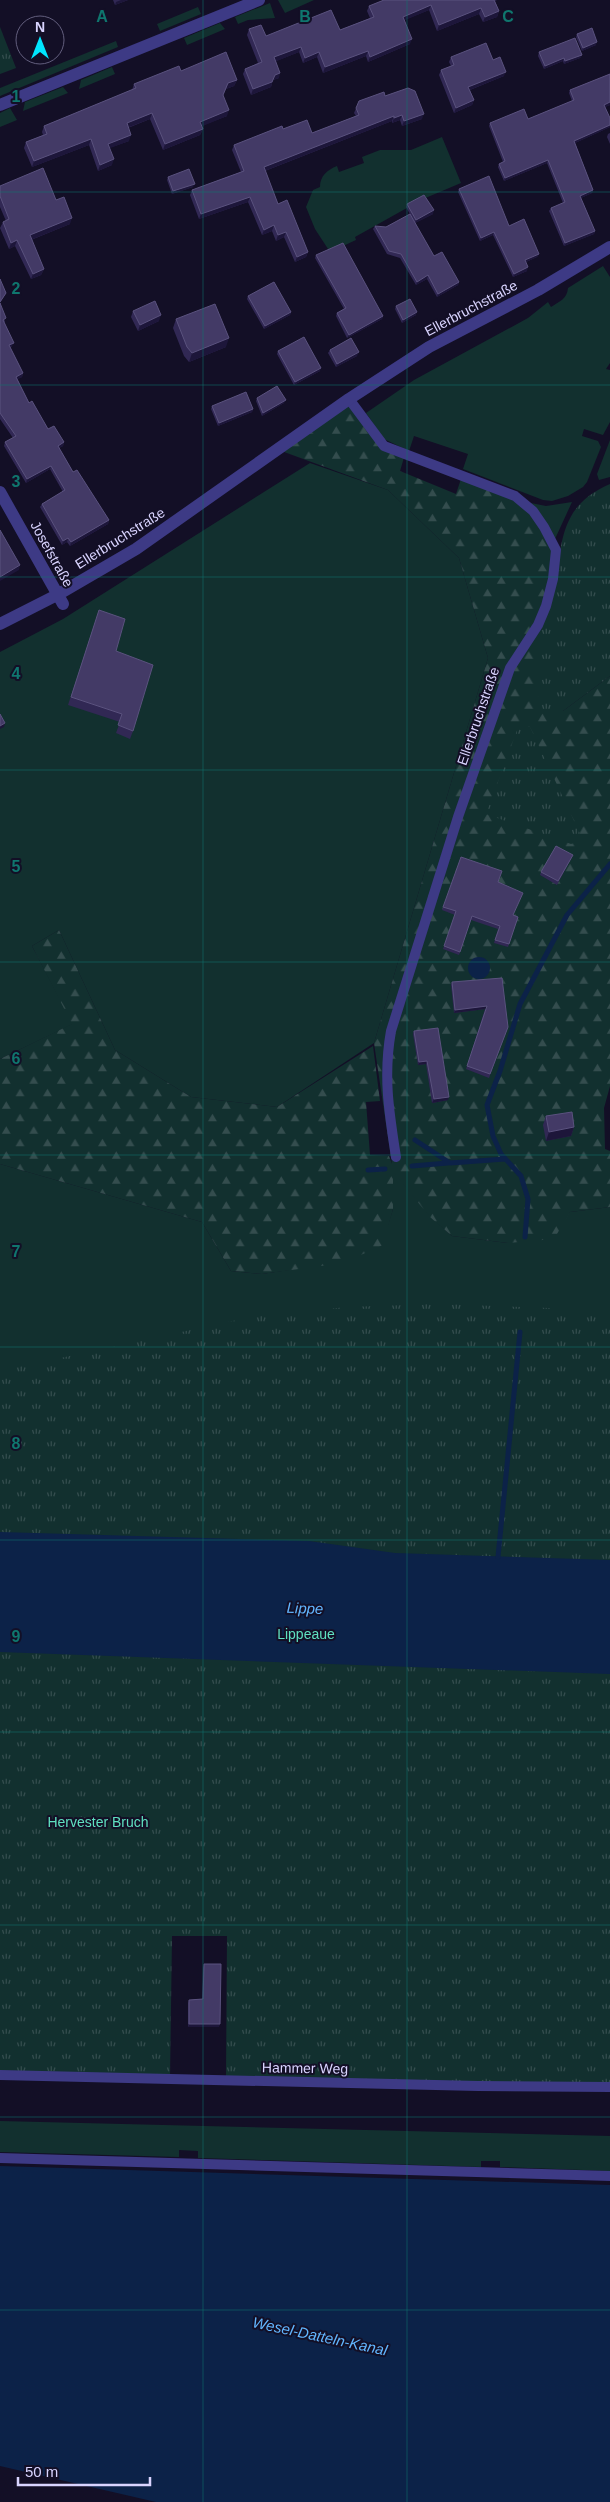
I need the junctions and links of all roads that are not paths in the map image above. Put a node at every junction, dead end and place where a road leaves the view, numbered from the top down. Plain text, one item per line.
1 (258, 0) edge
2 (0, 105) edge
3 (610, 247) edge
4 (349, 399) junction
5 (0, 492) edge
6 (60, 599) junction
7 (0, 624) edge
8 (396, 1157) dead end
9 (0, 2075) edge
10 (610, 2087) edge
11 (0, 2158) edge
12 (610, 2176) edge

1 - 2 street
3 - 4 street, Ellerbruchstraße
4 - 6 street, Ellerbruchstraße
4 - 8 lane, Ellerbruchstraße
5 - 6 street, Josefstraße
6 - 7 street, Ellerbruchstraße
9 - 10 lane, Hammer Weg
11 - 12 lane

